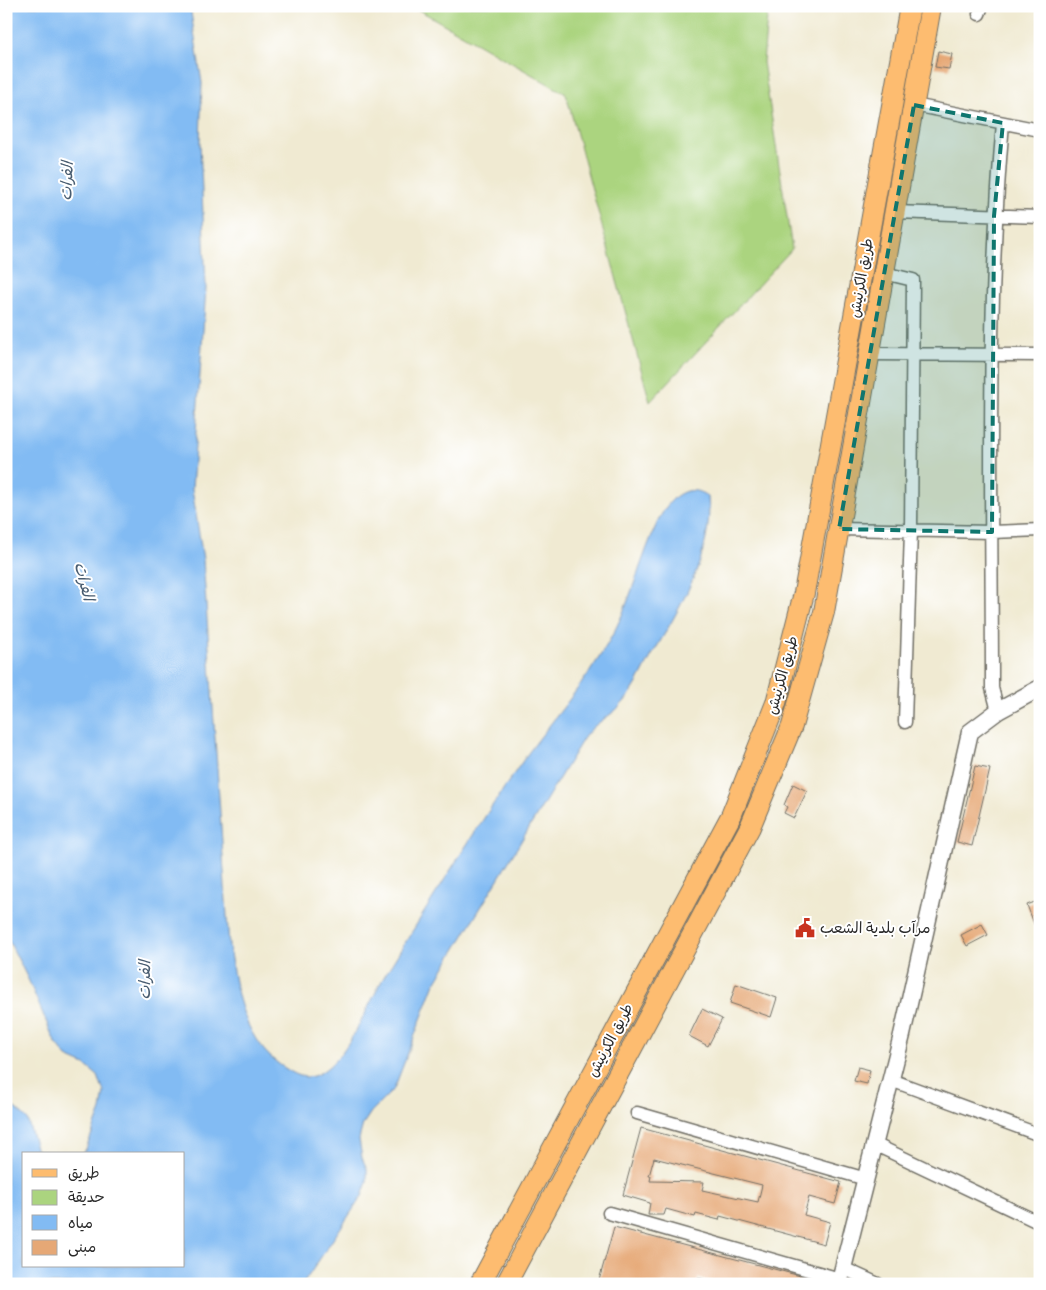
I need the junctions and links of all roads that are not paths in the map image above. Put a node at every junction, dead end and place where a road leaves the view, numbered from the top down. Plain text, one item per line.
1 (910, 6) edge
2 (931, 6) edge
3 (914, 105) junction
4 (1003, 123) junction
5 (1040, 130) edge
6 (895, 212) junction
7 (994, 216) junction
8 (1040, 217) edge
9 (884, 274) junction
10 (870, 354) junction
11 (913, 354) junction
12 (992, 355) junction
13 (1040, 356) edge
14 (839, 529) junction
15 (911, 530) junction
16 (1040, 530) edge
17 (992, 532) junction
18 (1040, 688) edge
19 (998, 711) junction
20 (905, 722) dead end
21 (891, 1080) junction
22 (637, 1113) dead end
23 (1040, 1135) edge
24 (874, 1144) junction
25 (866, 1179) junction
26 (609, 1212) dead end
27 (1040, 1222) edge
28 (840, 1277) edge
29 (480, 1284) edge
30 (506, 1284) edge
31 (878, 1284) edge

1 - 29 main road, طريق الكرنيش
2 - 3 main road, طريق الكرنيش
3 - 4 street
3 - 6 main road, طريق الكرنيش
4 - 5 street
4 - 7 street
6 - 7 street
6 - 9 main road, طريق الكرنيش
7 - 8 street
7 - 12 street
9 - 10 main road, طريق الكرنيش
9 - 11 street
10 - 11 street
10 - 14 main road, طريق الكرنيش
11 - 12 street
11 - 15 street
12 - 13 street
12 - 17 street
14 - 15 street
14 - 30 main road, طريق الكرنيش
15 - 17 street
15 - 20 street
16 - 17 street
17 - 19 street
18 - 19 street
19 - 21 street
21 - 23 street
21 - 24 street
22 - 25 street
24 - 25 street
24 - 27 street
25 - 28 street
26 - 28 street
28 - 31 street

